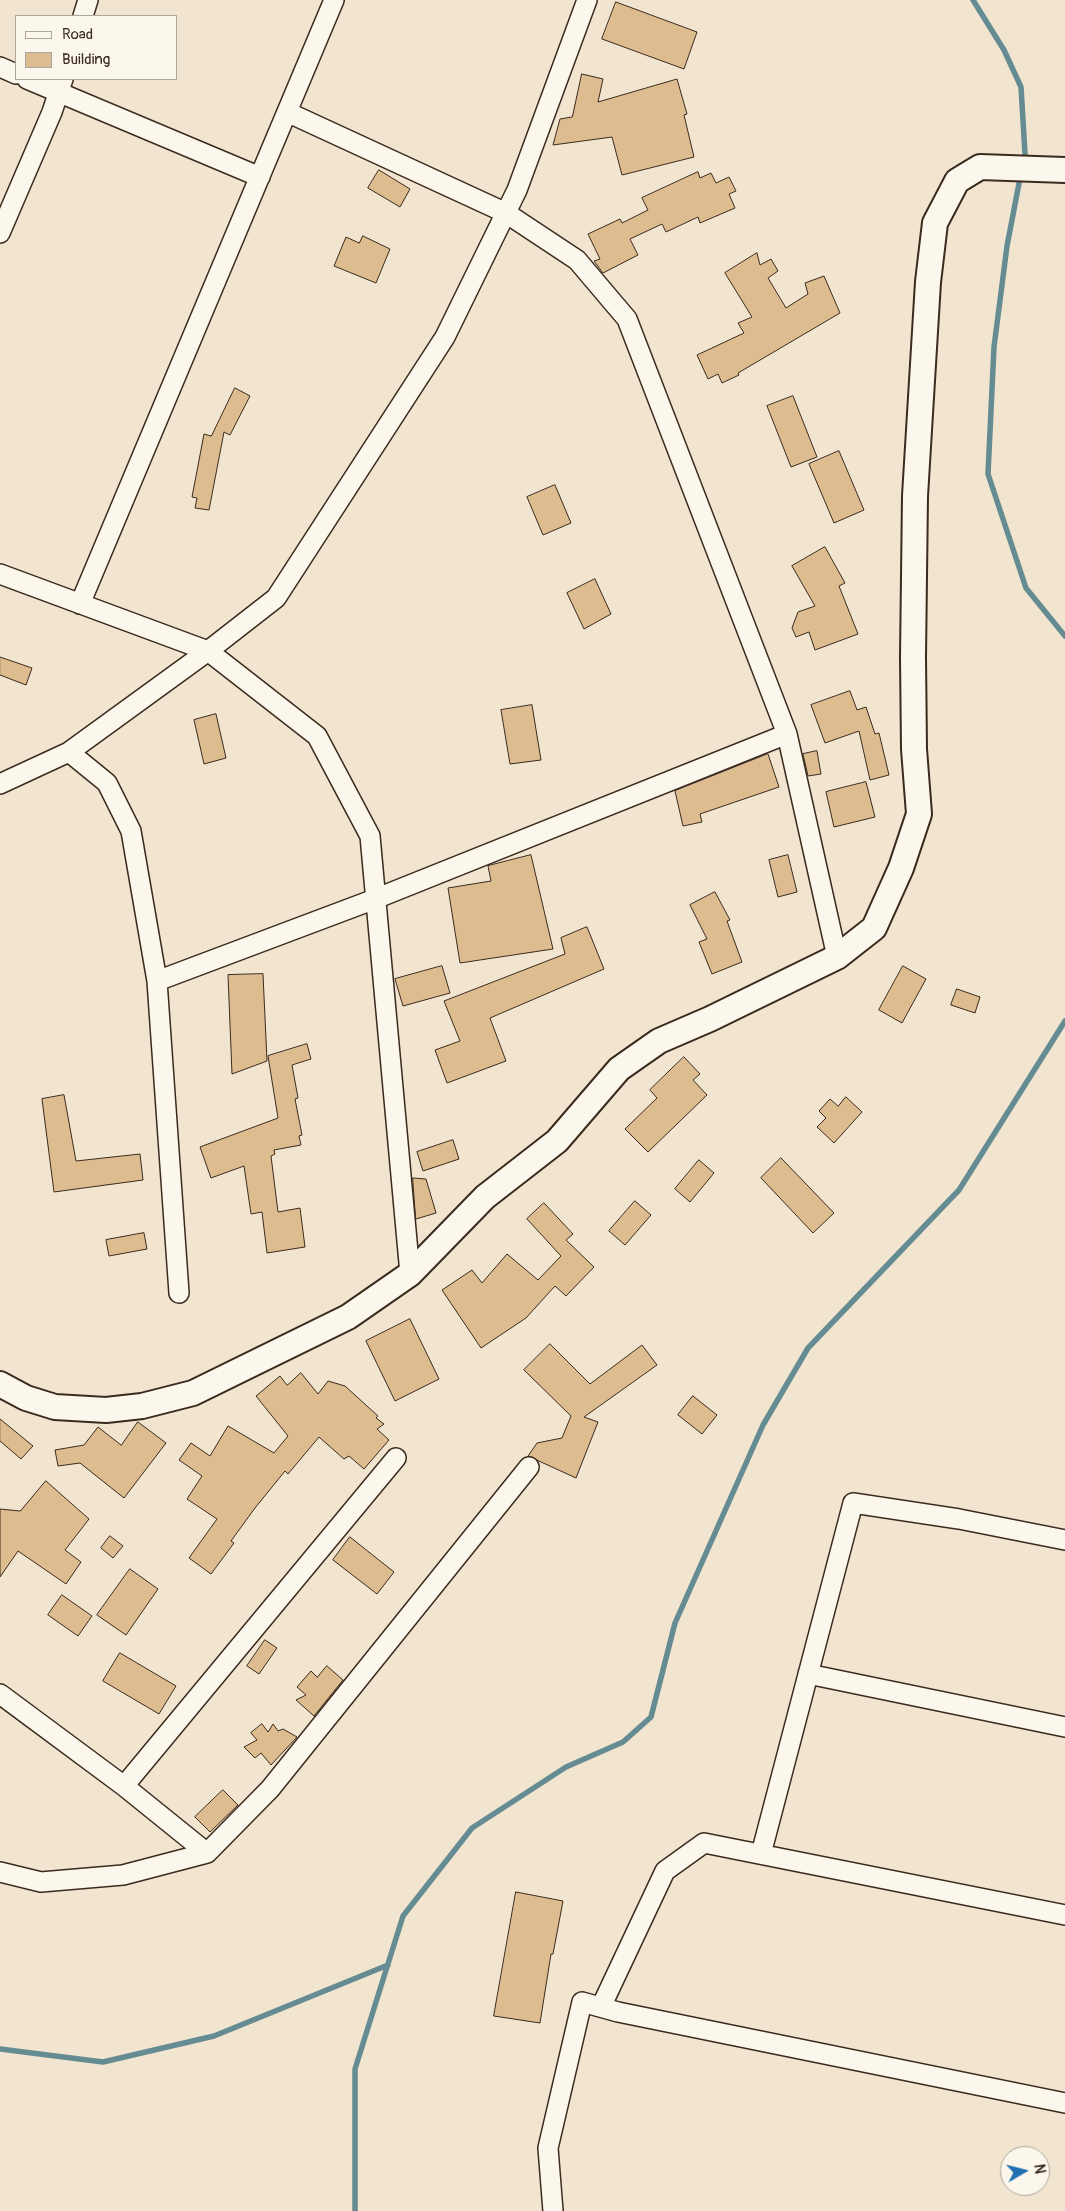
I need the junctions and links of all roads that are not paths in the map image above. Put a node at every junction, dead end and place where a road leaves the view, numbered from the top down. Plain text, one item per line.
1 (88, 0) edge
2 (334, 0) edge
3 (587, 0) edge
4 (83, 15) edge
5 (0, 67) edge
6 (15, 74) edge
7 (31, 80) edge
8 (60, 86) edge
9 (287, 112) junction
10 (1065, 170) edge
11 (260, 177) junction
12 (506, 213) junction
13 (0, 233) edge
14 (0, 574) edge
15 (80, 604) junction
16 (208, 651) junction
17 (787, 734) junction
18 (69, 752) junction
19 (0, 784) edge
20 (375, 899) junction
21 (837, 957) junction
22 (157, 981) junction
23 (410, 1274) junction
24 (179, 1293) dead end
25 (0, 1384) edge
26 (396, 1458) dead end
27 (529, 1467) dead end
28 (1065, 1540) edge
29 (808, 1674) junction
30 (0, 1694) edge
31 (1065, 1727) edge
32 (124, 1786) junction
33 (207, 1853) junction
34 (761, 1854) junction
35 (0, 1872) edge
36 (1065, 1915) edge
37 (601, 2007) junction
38 (1065, 2103) edge
39 (553, 2211) edge

1 - 4 street
2 - 9 street
3 - 12 street
5 - 6 street
7 - 8 street
8 - 11 street
8 - 13 street
9 - 11 street
9 - 12 street
10 - 21 street
11 - 15 street
12 - 16 street
12 - 17 street
14 - 15 street
15 - 16 street
16 - 18 street
16 - 20 street
17 - 20 street
17 - 21 street
18 - 19 street
18 - 22 street
20 - 22 street
20 - 23 street
21 - 23 street
22 - 24 street
23 - 25 street
26 - 32 street
27 - 33 street
28 - 29 street
29 - 31 street
29 - 34 street
30 - 32 street
32 - 33 street
33 - 35 street
34 - 36 street
34 - 37 street
37 - 38 street
37 - 39 street

